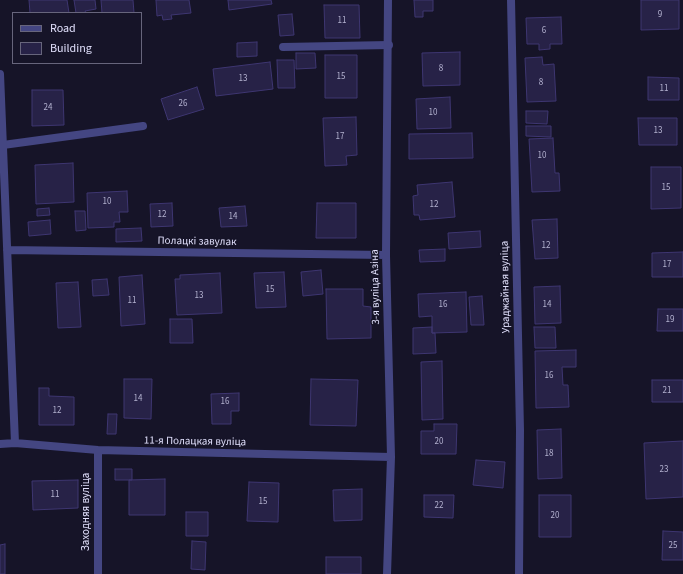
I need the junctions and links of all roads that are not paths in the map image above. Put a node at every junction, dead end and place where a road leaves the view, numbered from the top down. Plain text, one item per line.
1 (388, 0) edge
2 (511, 0) edge
3 (389, 45) junction
4 (283, 47) dead end
5 (0, 74) edge
6 (143, 126) dead end
7 (3, 145) junction
8 (3, 230) edge
9 (7, 250) junction
10 (386, 255) junction
11 (15, 443) junction
12 (0, 444) edge
13 (98, 450) junction
14 (390, 457) junction
15 (98, 574) edge
16 (386, 574) edge
17 (519, 574) edge

1 - 3 street, 3-я вуліца Азіна
2 - 17 street, Ураджайная вуліца
3 - 4 street
3 - 10 street, 3-я вуліца Азіна
5 - 7 street
6 - 7 street
7 - 8 street
8 - 9 street
9 - 10 street, Полацкі завулак
9 - 11 street
10 - 14 street, 3-я вуліца Азіна
11 - 12 street, 11-я Полацкая вуліца
11 - 13 street, 11-я Полацкая вуліца
13 - 14 street, 11-я Полацкая вуліца
13 - 15 street, Заходняя вуліца
14 - 16 street, 3-я вуліца Азіна

